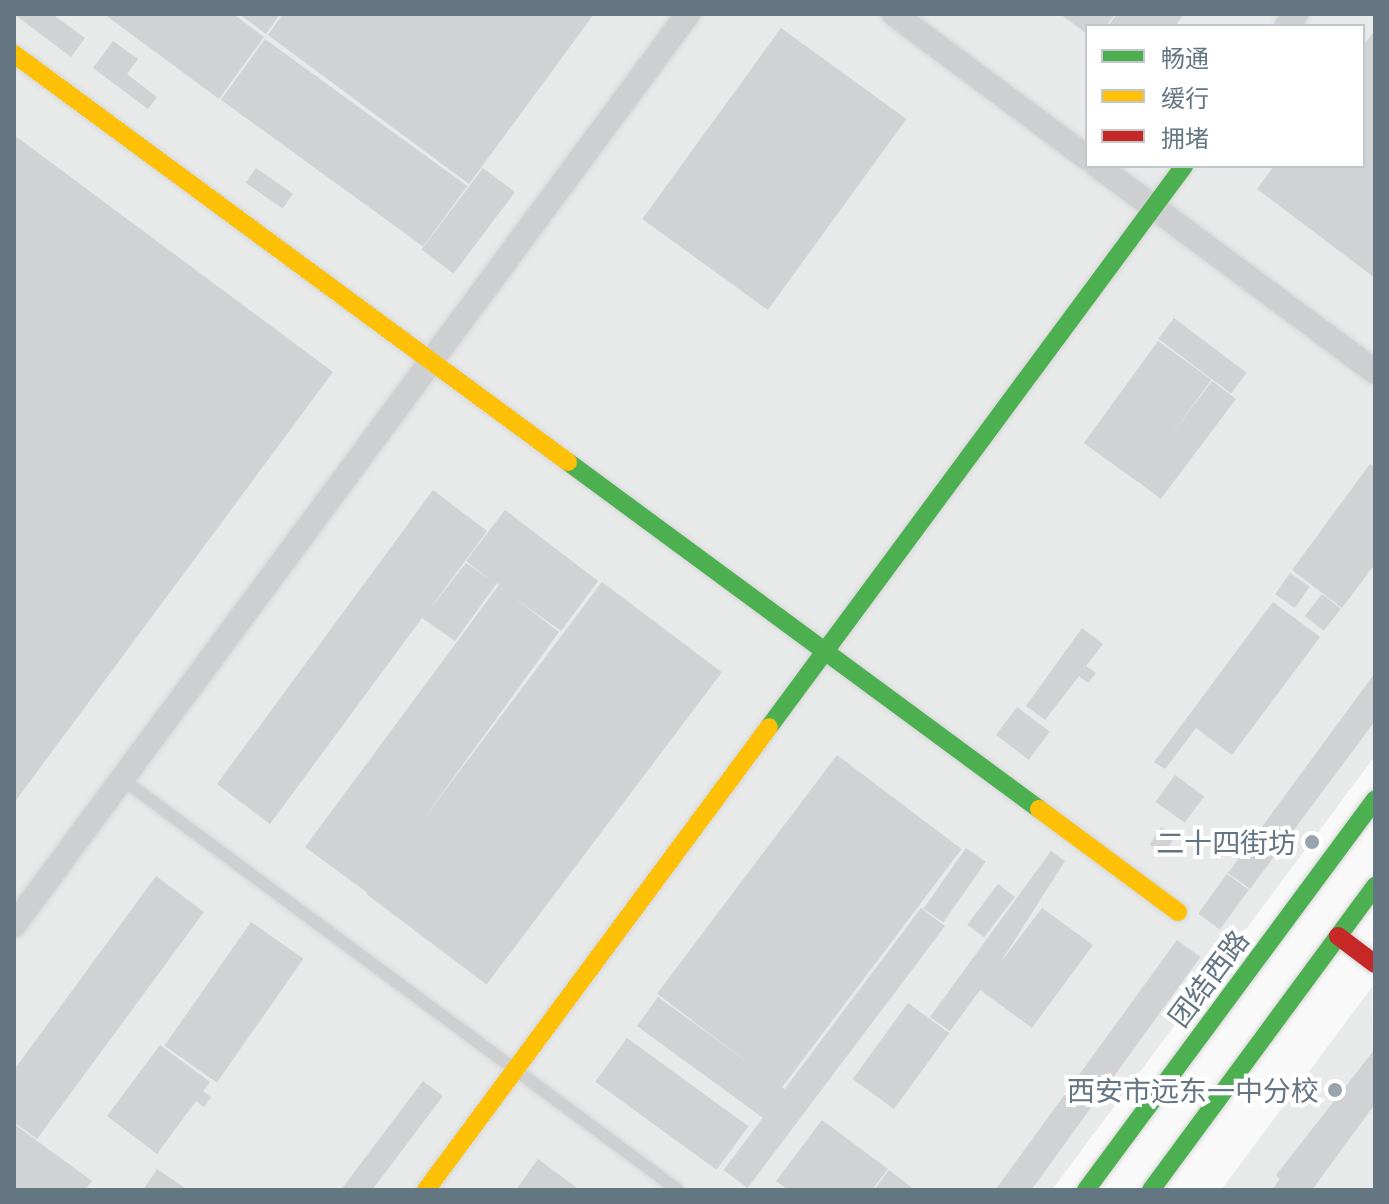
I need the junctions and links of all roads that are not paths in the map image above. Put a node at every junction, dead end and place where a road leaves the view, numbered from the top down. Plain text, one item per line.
1 (688, 14) edge
2 (894, 14) edge
3 (14, 54) edge
4 (1085, 157) edge
5 (1101, 168) edge
6 (1183, 168) edge
7 (1153, 208) junction
8 (430, 361) junction
9 (1375, 372) edge
10 (822, 649) junction
11 (122, 779) junction
12 (1375, 799) edge
13 (1375, 886) edge
14 (1178, 912) dead end
15 (14, 925) edge
16 (1338, 936) junction
17 (1375, 964) edge
18 (515, 1069) junction
19 (426, 1190) edge
20 (678, 1190) edge
21 (1086, 1190) edge
22 (1151, 1190) edge

1 - 8 street
2 - 4 street
3 - 8 street
5 - 7 street
6 - 7 street
7 - 9 street
7 - 10 street
8 - 10 street
8 - 11 street
10 - 14 street
10 - 18 street
11 - 15 street
11 - 18 lane
12 - 21 street, 团结西路
13 - 16 street
16 - 17 street
16 - 22 street
18 - 19 street
18 - 20 lane

